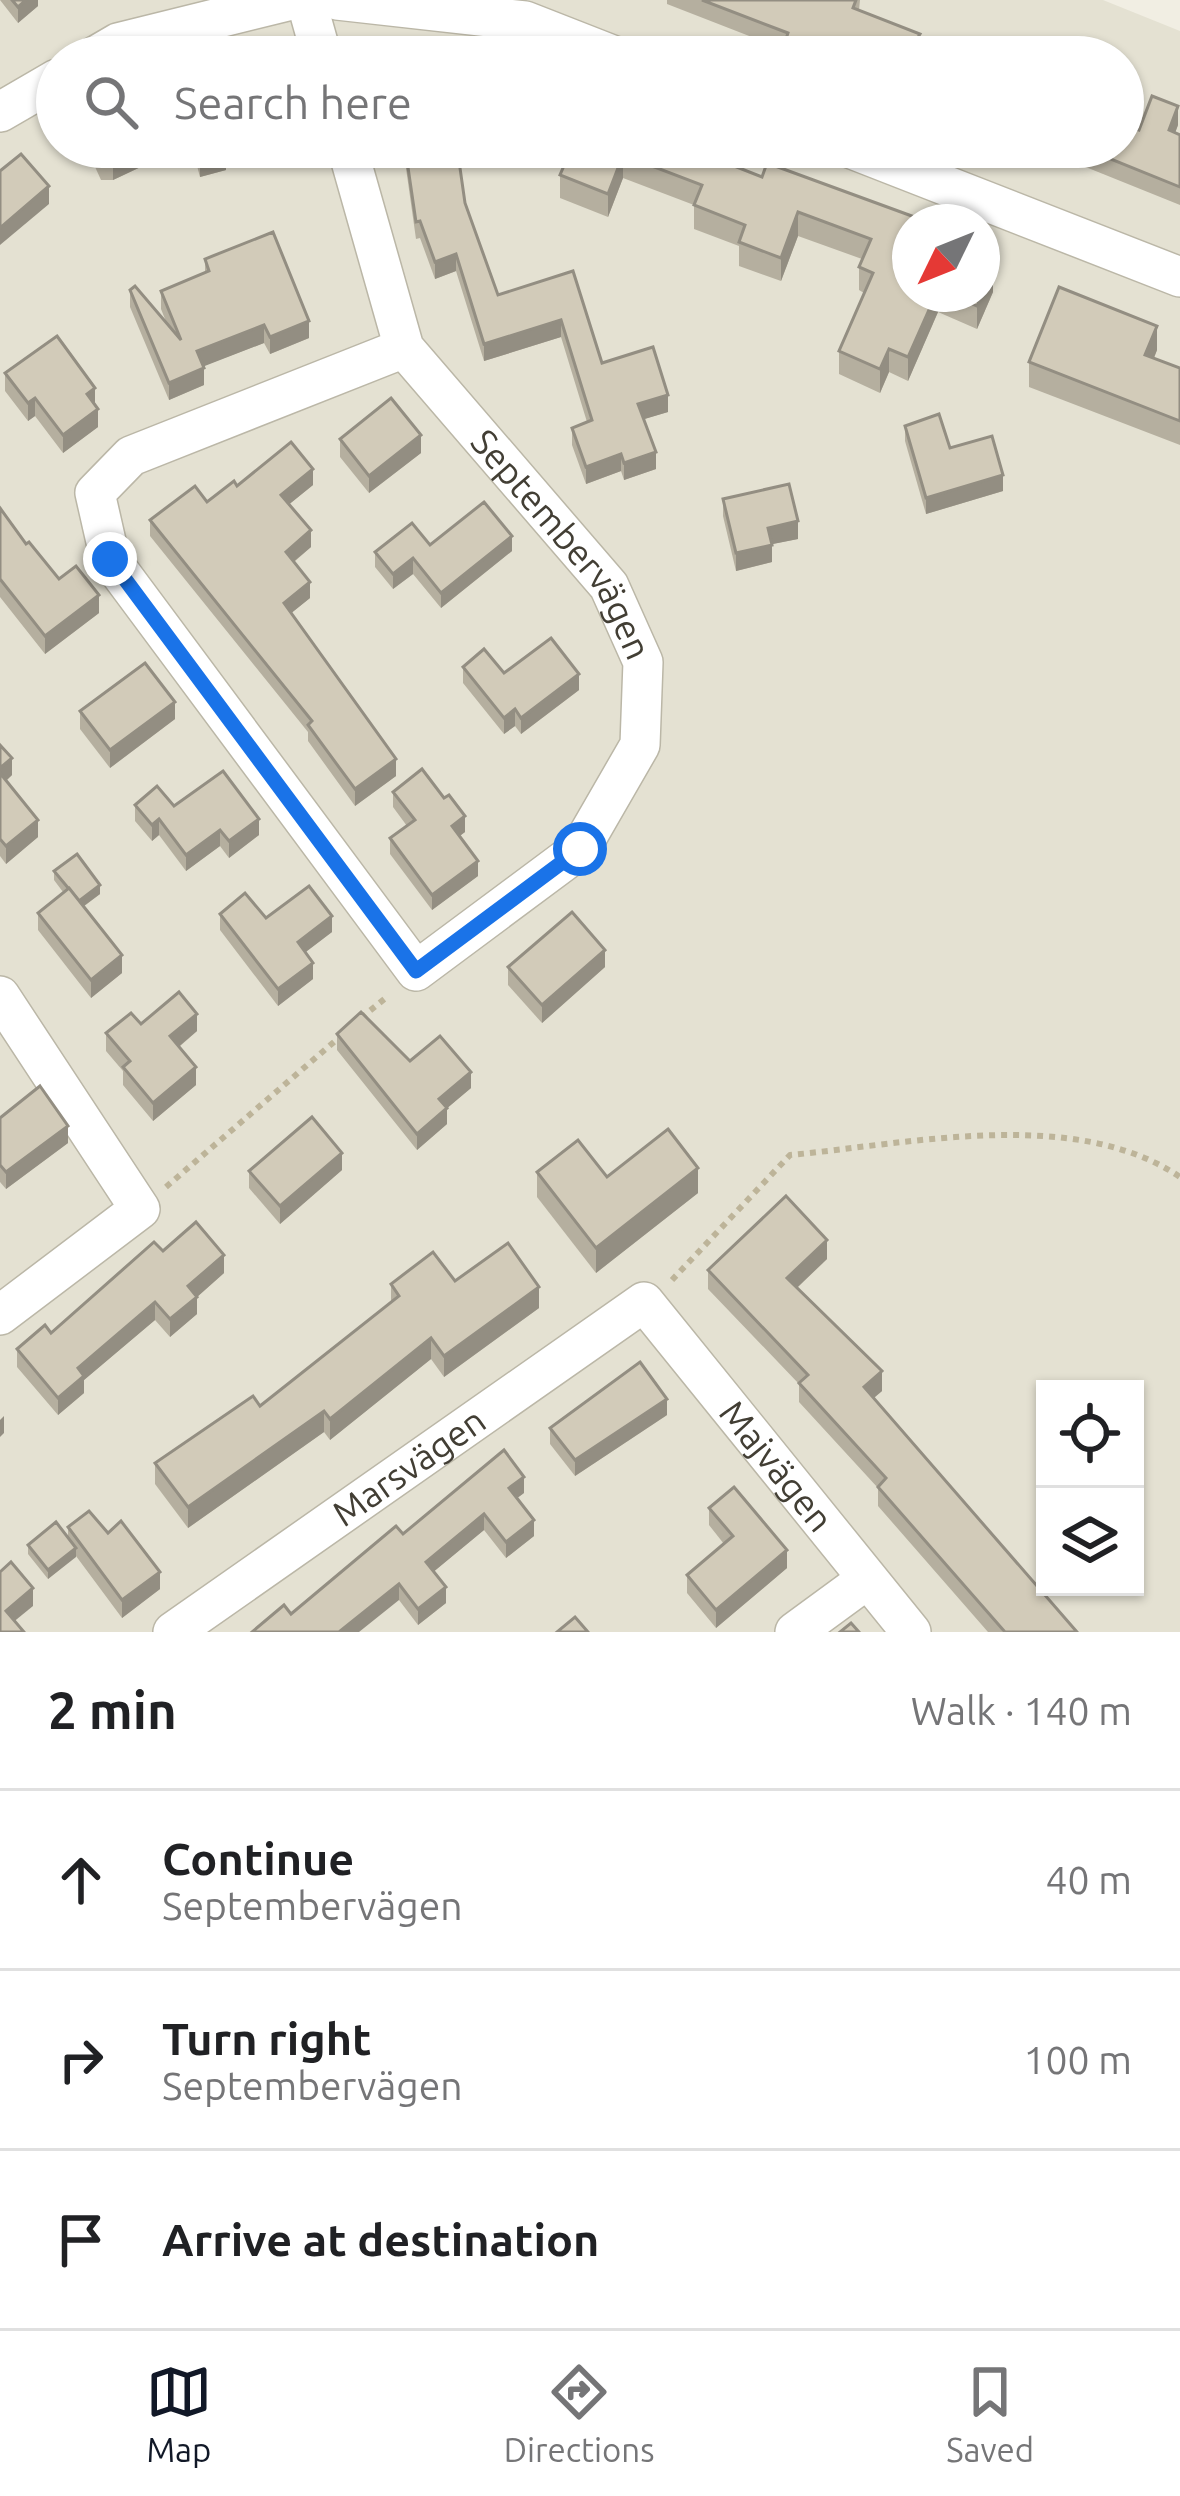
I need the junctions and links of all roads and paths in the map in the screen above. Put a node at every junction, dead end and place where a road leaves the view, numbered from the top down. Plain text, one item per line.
1 (291, 0) edge
2 (306, 0) edge
3 (337, 0) edge
4 (149, 36) edge
5 (316, 36) edge
6 (563, 36) edge
7 (36, 91) edge
8 (0, 112) edge
9 (353, 168) edge
10 (900, 168) edge
11 (1180, 278) edge
12 (404, 349) junction
13 (416, 971) junction
14 (0, 995) edge
15 (1180, 1177) edge
16 (140, 1209) junction
17 (644, 1302) junction
18 (0, 1315) edge
19 (866, 1580) junction
20 (173, 1632) edge
21 (795, 1632) edge
22 (911, 1632) edge

1 - 4 street
2 - 5 street
3 - 6 street
7 - 8 street
9 - 12 street, Septembervägen
10 - 11 street
12 - 13 street, Septembervägen
12 - 13 street
13 - 16 path
14 - 16 street
15 - 17 path
16 - 18 street
17 - 19 street, Majvägen
17 - 20 street, Marsvägen
19 - 21 street
19 - 22 street, Majvägen

